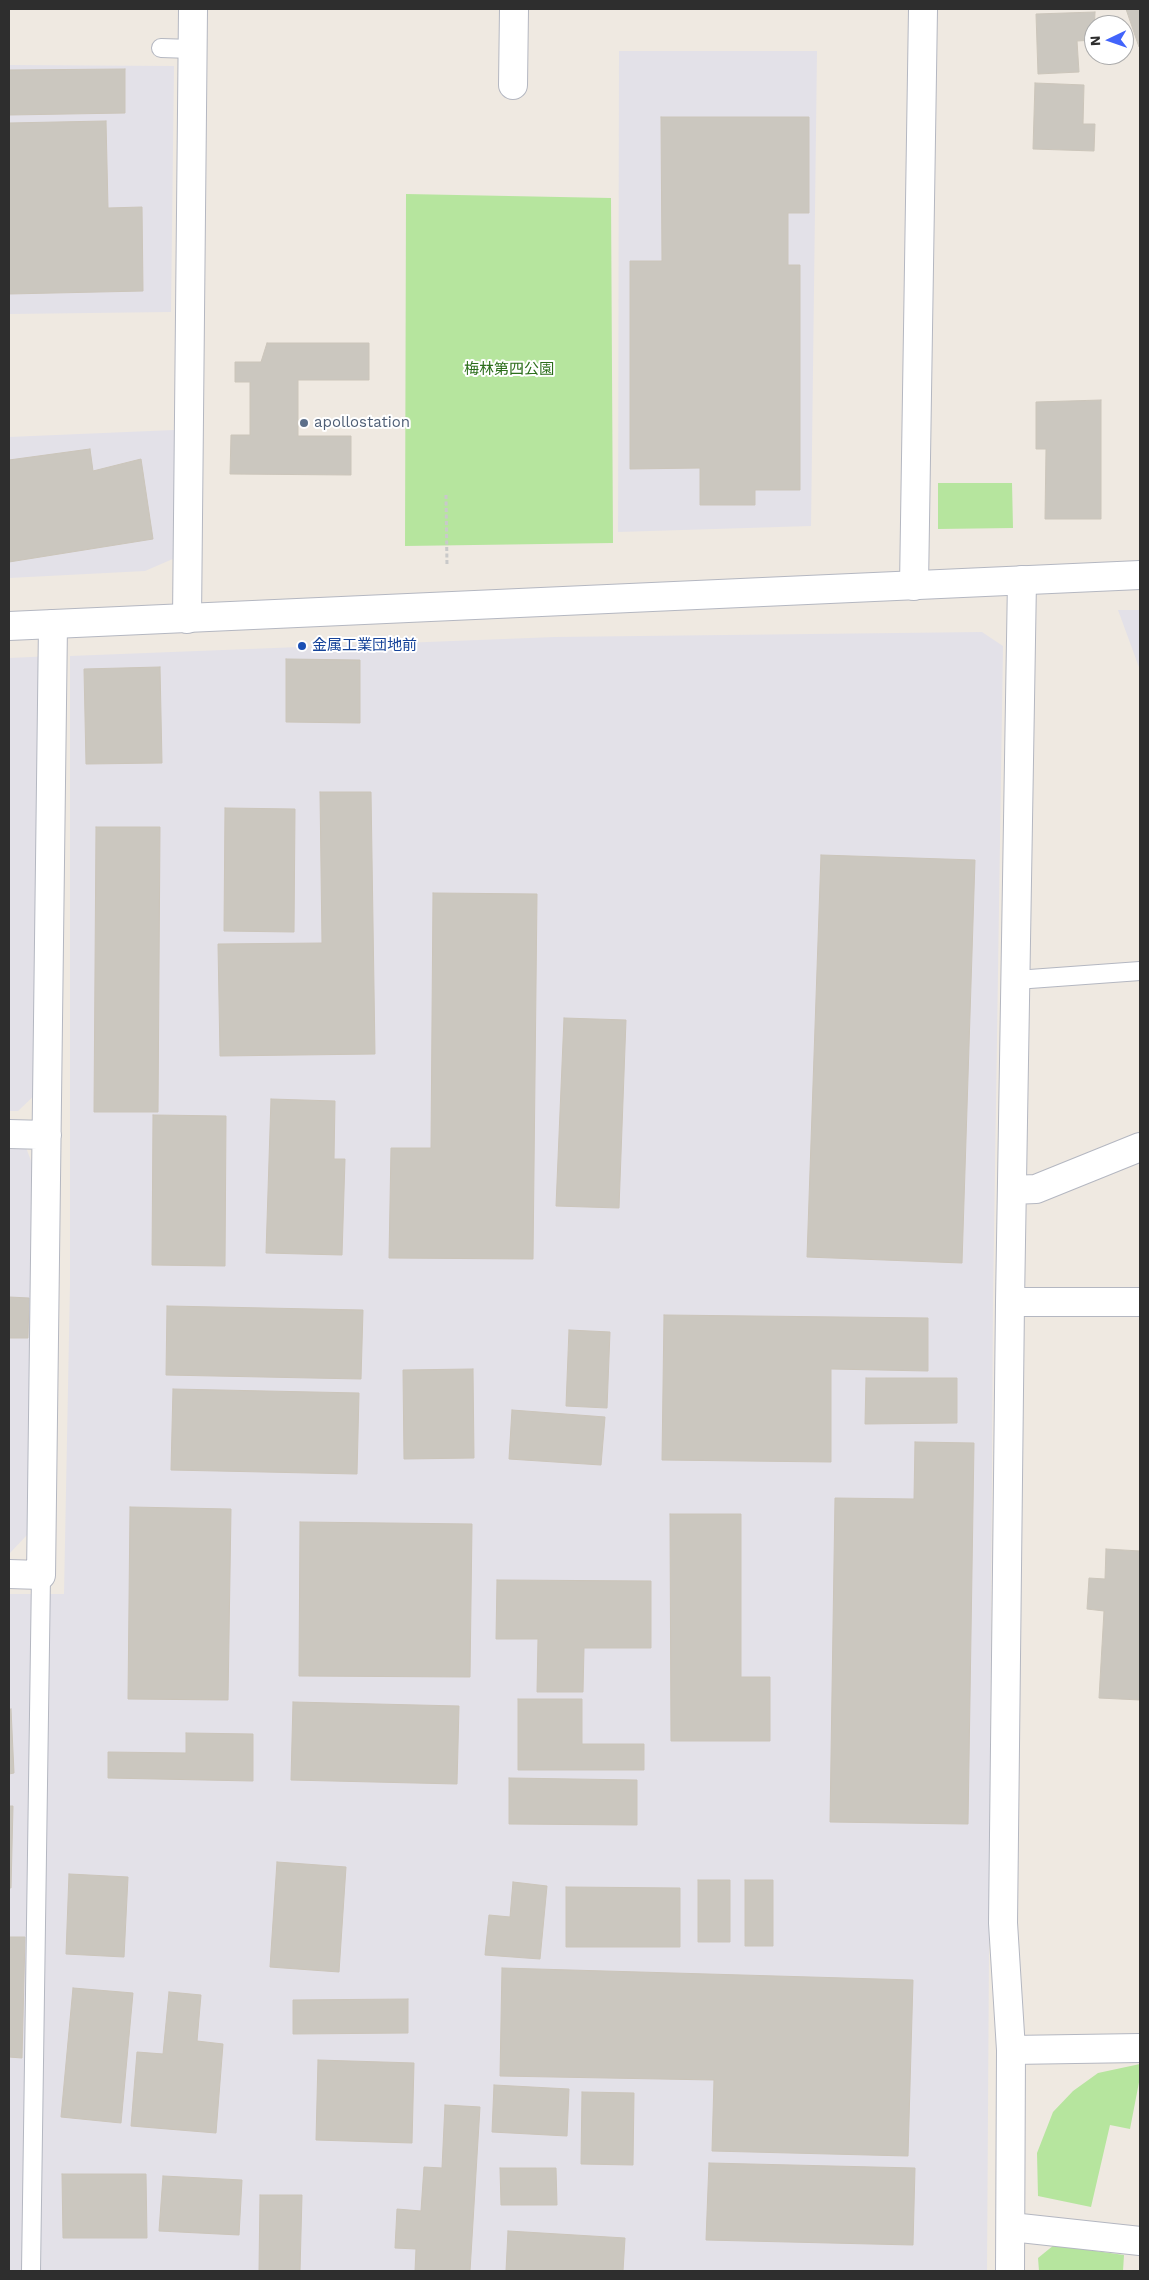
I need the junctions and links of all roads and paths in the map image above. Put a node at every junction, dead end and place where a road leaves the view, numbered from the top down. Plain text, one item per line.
1 (193, 9) edge
2 (514, 9) edge
3 (923, 9) edge
4 (161, 48) dead end
5 (192, 49) junction
6 (513, 85) dead end
7 (446, 495) dead end
8 (447, 566) dead end
9 (1140, 575) edge
10 (1022, 580) junction
11 (914, 586) junction
12 (187, 619) junction
13 (53, 624) junction
14 (9, 626) edge
15 (1140, 971) edge
16 (1016, 980) junction
17 (9, 1134) edge
18 (47, 1135) junction
19 (1140, 1147) edge
20 (1012, 1190) junction
21 (1010, 1302) junction
22 (1140, 1302) edge
23 (9, 1574) edge
24 (41, 1575) junction
25 (1140, 2048) edge
26 (1011, 2050) junction
27 (1011, 2227) junction
28 (1140, 2241) edge
29 (31, 2271) edge
30 (1010, 2271) edge

1 - 5 street
2 - 6 street
3 - 11 street
4 - 5 lane
5 - 12 street
7 - 8 path
9 - 10 street
10 - 11 street
10 - 16 street
11 - 12 street
12 - 13 street
13 - 14 street
13 - 18 street
15 - 16 lane
16 - 20 street
17 - 18 street
18 - 24 street
19 - 20 street
20 - 21 street
21 - 22 street
21 - 26 street
23 - 24 street
24 - 29 lane
25 - 26 street
26 - 27 street
27 - 28 street
27 - 30 street

